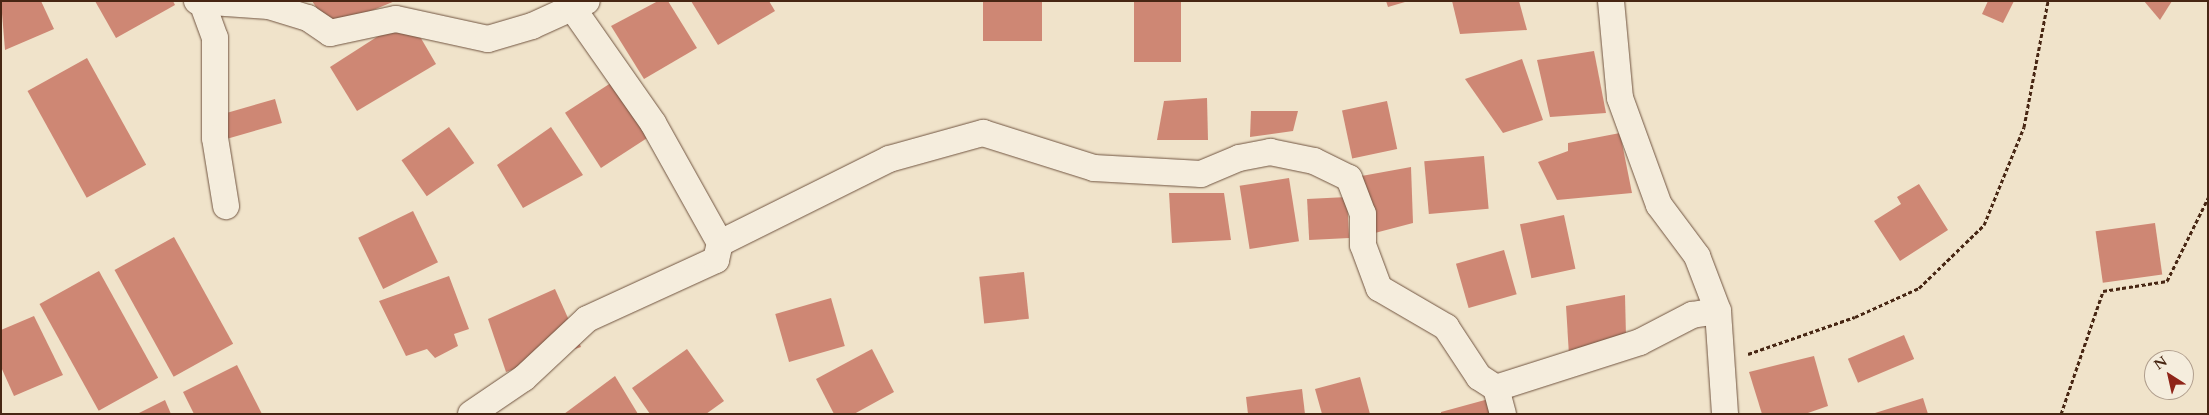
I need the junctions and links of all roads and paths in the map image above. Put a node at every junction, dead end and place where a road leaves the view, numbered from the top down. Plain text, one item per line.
1 (1610, 1) edge
2 (2048, 1) edge
3 (200, 3) edge
4 (580, 6) edge
5 (2208, 198) edge
6 (226, 206) dead end
7 (720, 243) junction
8 (1718, 311) junction
9 (1722, 362) junction
10 (1496, 388) junction
11 (471, 414) edge
12 (1504, 414) edge
13 (1725, 414) edge
14 (2062, 414) edge

1 - 8 street
2 - 9 path
3 - 4 street
3 - 6 street
4 - 7 street
5 - 14 path
7 - 10 street
7 - 11 street
8 - 9 street
8 - 10 street
9 - 13 street
10 - 12 street

